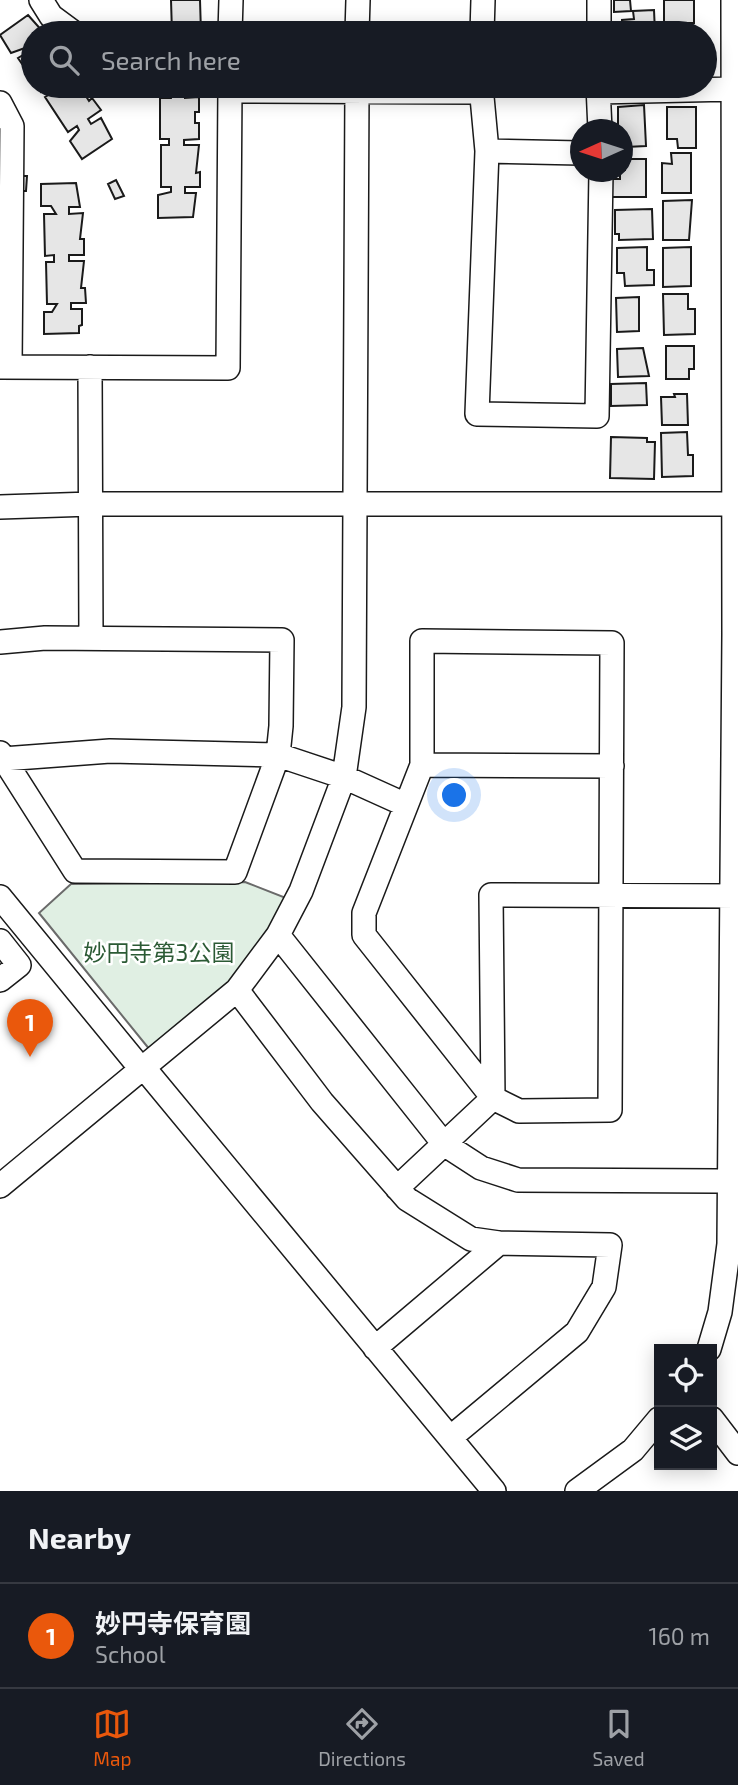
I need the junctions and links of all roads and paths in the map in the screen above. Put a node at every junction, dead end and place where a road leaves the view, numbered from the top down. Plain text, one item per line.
1 (41, 0) edge
2 (231, 0) edge
3 (358, 0) edge
4 (483, 0) edge
5 (599, 0) edge
6 (733, 0) edge
7 (58, 21) edge
8 (230, 21) edge
9 (357, 21) edge
10 (482, 21) edge
11 (599, 21) edge
12 (717, 89) edge
13 (733, 89) junction
14 (230, 98) edge
15 (357, 98) edge
16 (482, 98) edge
17 (598, 98) edge
18 (0, 103) edge
19 (599, 119) edge
20 (6, 126) edge
21 (487, 151) junction
22 (570, 153) edge
23 (601, 182) edge
24 (5, 274) edge
25 (5, 367) edge
26 (90, 367) junction
27 (91, 504) junction
28 (355, 504) junction
29 (735, 504) edge
30 (0, 507) edge
31 (91, 638) junction
32 (0, 642) edge
33 (278, 755) junction
34 (1, 756) edge
35 (422, 765) junction
36 (612, 766) junction
37 (344, 777) junction
38 (406, 804) junction
39 (611, 896) junction
40 (734, 896) edge
41 (0, 897) edge
42 (278, 935) junction
43 (0, 941) edge
44 (0, 980) edge
45 (237, 990) junction
46 (143, 1069) junction
47 (493, 1098) junction
48 (444, 1144) junction
49 (728, 1181) edge
50 (0, 1186) edge
51 (397, 1188) junction
52 (499, 1243) junction
53 (729, 1312) edge
54 (712, 1344) edge
55 (375, 1348) junction
56 (654, 1425) edge
57 (717, 1426) edge
58 (450, 1438) junction
59 (738, 1453) edge
60 (494, 1491) edge
61 (577, 1491) edge

1 - 7 street
2 - 8 street
3 - 9 street
4 - 10 street
5 - 11 street
6 - 13 street
12 - 13 street
13 - 29 street
14 - 26 street
15 - 28 street
16 - 21 street
17 - 19 street
18 - 20 street
20 - 24 street
21 - 22 street
21 - 23 street
24 - 25 street
25 - 26 street
26 - 27 street
27 - 28 street
27 - 30 street
27 - 31 street
28 - 29 street
28 - 37 street
29 - 40 street
31 - 32 street
31 - 33 street
33 - 34 street
33 - 34 street
33 - 37 street
35 - 36 street
35 - 36 street
35 - 38 street
36 - 39 street
37 - 38 street
37 - 42 street
38 - 47 street
39 - 40 street
39 - 47 street
39 - 47 street
40 - 49 street
41 - 46 street
42 - 45 street
42 - 48 street
43 - 44 street
45 - 46 street
45 - 51 street
46 - 50 street
46 - 55 street
47 - 48 street
48 - 49 street
48 - 51 street
49 - 53 street
51 - 52 street
52 - 55 street
52 - 58 street
53 - 54 street
55 - 58 street
56 - 61 street
57 - 59 street
58 - 60 street

